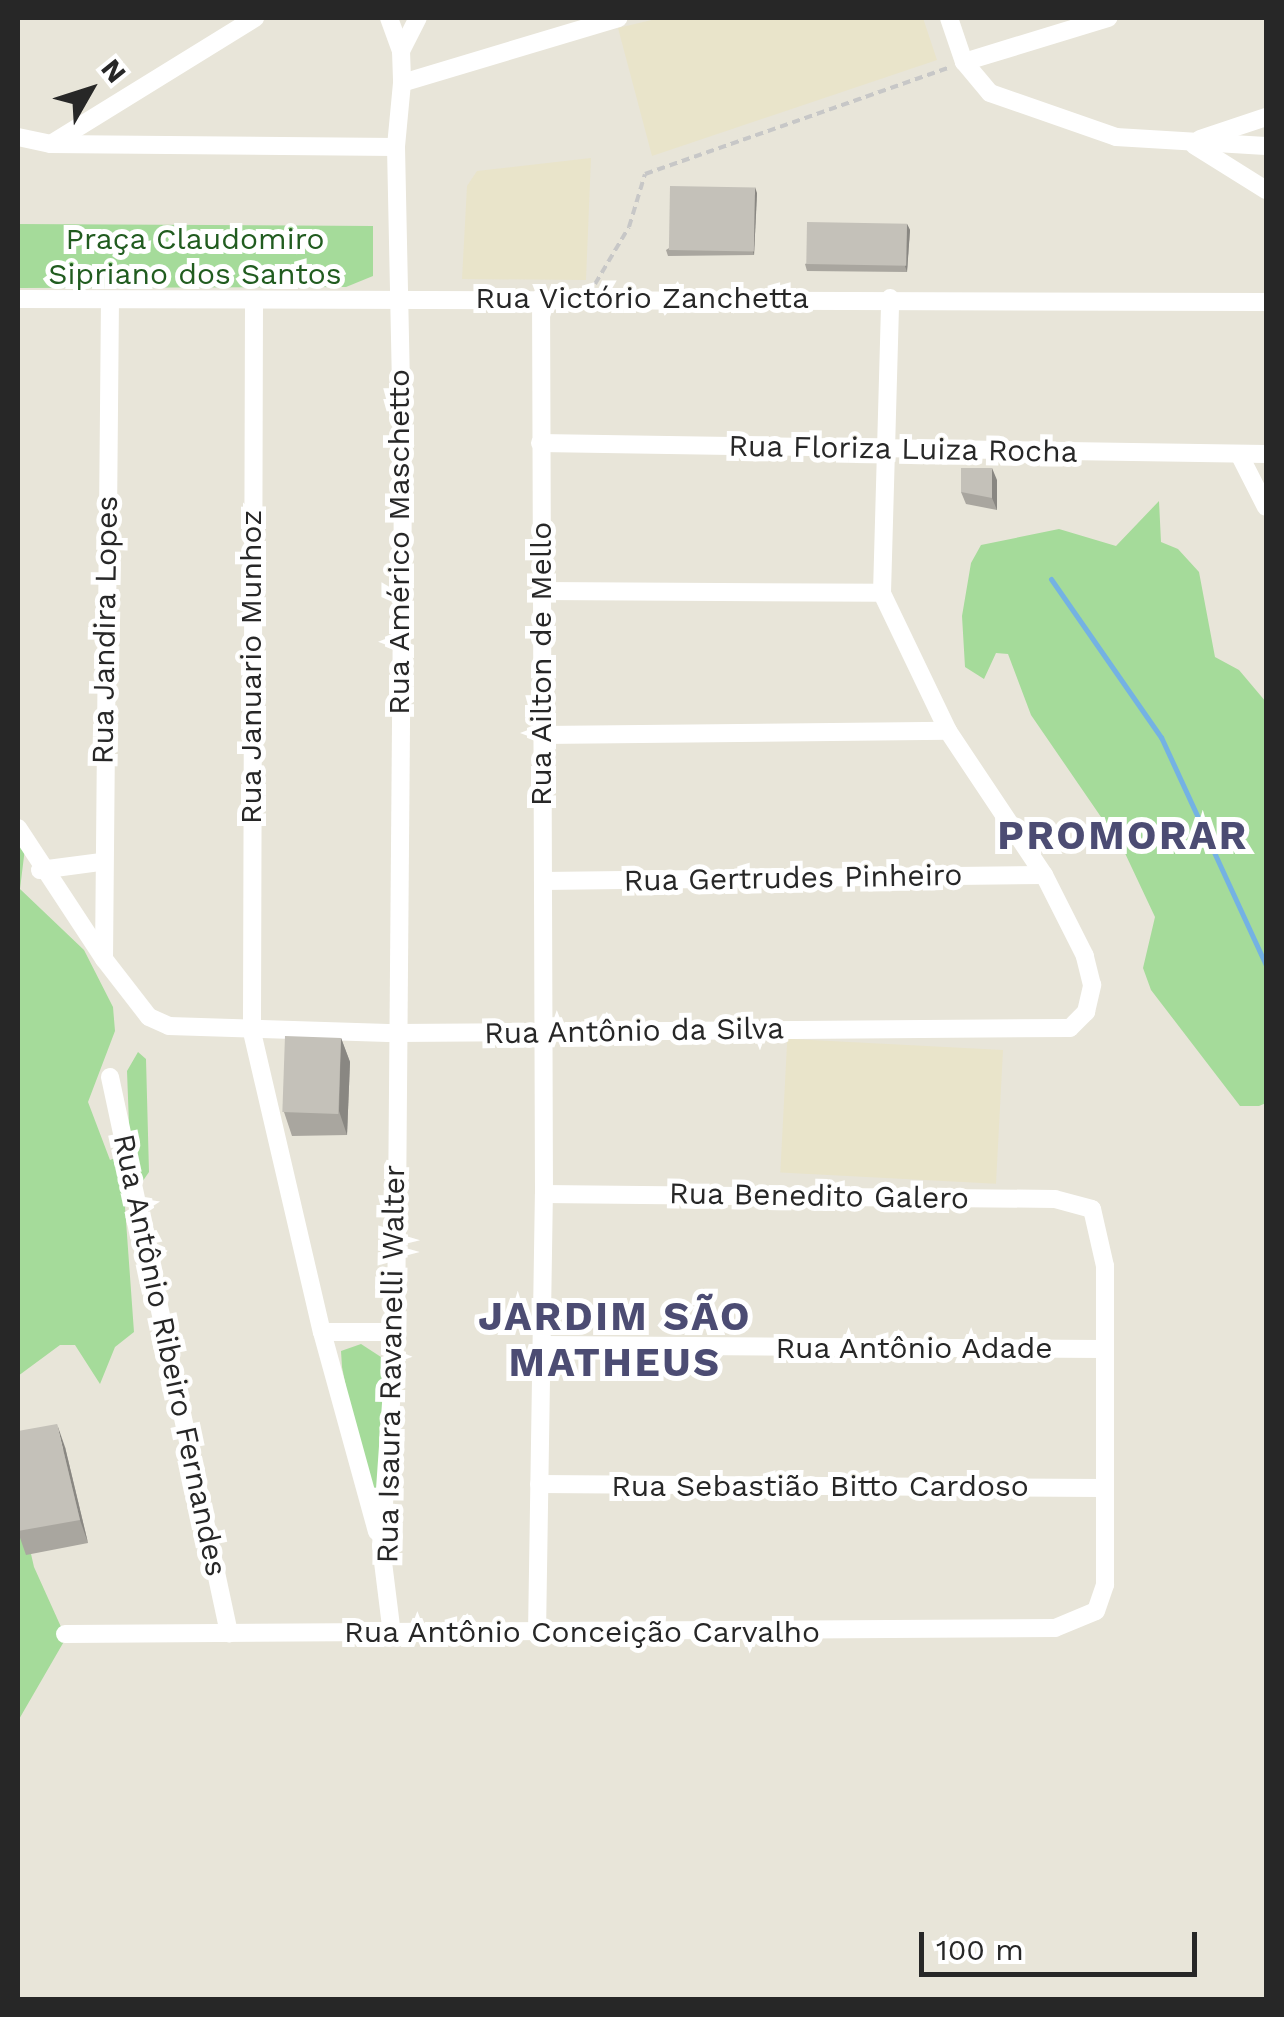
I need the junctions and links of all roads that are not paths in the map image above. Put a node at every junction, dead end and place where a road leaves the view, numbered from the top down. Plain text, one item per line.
1 (255, 18) edge
2 (389, 18) edge
3 (418, 18) edge
4 (618, 18) edge
5 (949, 18) edge
6 (1108, 18) edge
7 (401, 51) junction
8 (964, 62) junction
9 (402, 83) junction
10 (1266, 117) edge
11 (18, 137) edge
12 (1190, 142) junction
13 (50, 144) junction
14 (1266, 146) edge
15 (396, 148) junction
16 (1266, 190) edge
17 (541, 297) junction
18 (890, 298) junction
19 (18, 299) edge
20 (110, 300) junction
21 (397, 300) junction
22 (1266, 302) edge
23 (254, 303) junction
24 (540, 443) junction
25 (887, 450) junction
26 (1239, 454) junction
27 (1266, 454) edge
28 (1266, 507) edge
29 (541, 591) junction
30 (882, 593) junction
31 (948, 731) junction
32 (542, 735) junction
33 (18, 828) edge
34 (100, 862) junction
35 (40, 870) junction
36 (1044, 875) junction
37 (543, 881) junction
38 (104, 959) junction
39 (252, 1032) junction
40 (540, 1032) junction
41 (396, 1034) junction
42 (110, 1077) dead end
43 (544, 1194) junction
44 (322, 1332) junction
45 (396, 1332) junction
46 (543, 1345) junction
47 (1106, 1349) junction
48 (539, 1484) junction
49 (1102, 1488) junction
50 (381, 1546) junction
51 (229, 1632) junction
52 (64, 1634) dead end
53 (392, 1634) junction
54 (537, 1634) junction

1 - 13 street
2 - 7 street, Rua Américo Maschetto
3 - 7 street, Rua Américo Maschetto
4 - 9 street
5 - 8 street
6 - 8 street
7 - 9 street, Rua Américo Maschetto
8 - 12 street
9 - 15 street, Rua Américo Maschetto
10 - 12 street
11 - 13 street
12 - 14 street
12 - 16 street
13 - 15 street
15 - 21 street, Rua Américo Maschetto
17 - 18 street, Rua Victório Zanchetta
17 - 21 street, Rua Victório Zanchetta
17 - 24 street, Rua Ailton de Mello
18 - 22 street, Rua Victório Zanchetta
18 - 25 street
19 - 20 street, Rua Victório Zanchetta
20 - 23 street, Rua Victório Zanchetta
20 - 34 street, Rua Jandira Lopes
21 - 23 street, Rua Victório Zanchetta
21 - 41 street, Rua Américo Maschetto
23 - 39 street, Rua Januario Munhoz
24 - 25 street, Rua Floriza Luiza Rocha
24 - 29 street, Rua Ailton de Mello
25 - 26 street, Rua Floriza Luiza Rocha
25 - 30 street
26 - 27 street, Rua Floriza Luiza Rocha
26 - 28 street
29 - 30 street
29 - 32 street, Rua Ailton de Mello
30 - 31 street
31 - 32 street
31 - 36 street
32 - 37 street, Rua Ailton de Mello
33 - 35 street
34 - 35 street
34 - 38 street, Rua Jandira Lopes
35 - 38 street
36 - 37 street, Rua Gertrudes Pinheiro
36 - 40 street, Rua Antônio da Silva
37 - 40 street, Rua Ailton de Mello
38 - 39 street, Rua Antônio da Silva
39 - 41 street, Rua Antônio da Silva
39 - 44 street, Rua Januario Munhoz
40 - 41 street, Rua Antônio da Silva
40 - 43 street, Rua Ailton de Mello
41 - 45 street, Rua Isaura Ravanelli Walter
42 - 51 street, Rua Antônio Ribeiro Fernandes
43 - 46 street, Rua Ailton de Mello
43 - 47 street, Rua Benedito Galero
44 - 45 street
44 - 50 street, Rua Januario Munhoz
45 - 50 street, Rua Isaura Ravanelli Walter
46 - 47 street, Rua Antônio Adade
46 - 48 street, Rua Ailton de Mello
47 - 49 street
48 - 49 street, Rua Sebastião Bitto Cardoso
48 - 54 street, Rua Ailton de Mello
49 - 54 street, Rua Antônio Conceição Carvalho
50 - 53 street, Rua Isaura Ravanelli Walter
51 - 52 street, Rua Antônio Conceição Carvalho
51 - 53 street, Rua Antônio Conceição Carvalho
53 - 54 street, Rua Antônio Conceição Carvalho

